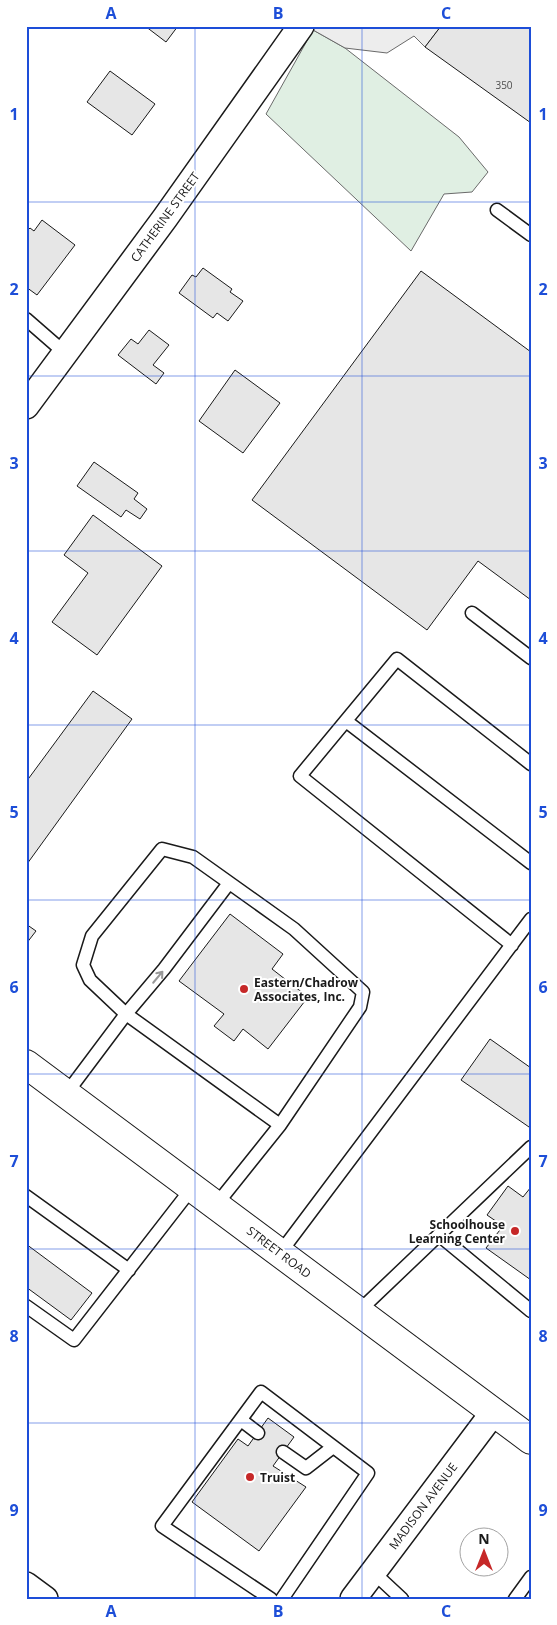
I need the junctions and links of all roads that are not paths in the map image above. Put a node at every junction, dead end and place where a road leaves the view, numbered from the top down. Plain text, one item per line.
1 (301, 26) edge
2 (497, 210) dead end
3 (531, 235) edge
4 (26, 319) edge
5 (65, 353) junction
6 (26, 406) edge
7 (472, 613) dead end
8 (531, 658) edge
9 (346, 721) junction
10 (531, 764) edge
11 (531, 863) edge
12 (229, 883) junction
13 (531, 919) edge
14 (512, 945) junction
15 (126, 1014) junction
16 (26, 1064) edge
17 (66, 1094) junction
18 (280, 1125) junction
19 (531, 1147) edge
20 (526, 1159) edge
21 (192, 1188) junction
22 (26, 1196) edge
23 (216, 1205) junction
24 (439, 1235) junction
25 (280, 1253) junction
26 (128, 1270) junction
27 (26, 1306) edge
28 (531, 1311) edge
29 (358, 1312) junction
30 (494, 1412) junction
31 (241, 1420) junction
32 (258, 1432) dead end
33 (531, 1440) edge
34 (333, 1447) junction
35 (283, 1452) dead end
36 (374, 1572) junction
37 (531, 1577) edge
38 (26, 1585) edge
39 (45, 1599) edge
40 (271, 1599) edge
41 (282, 1599) edge
42 (353, 1599) edge
43 (402, 1599) edge
44 (514, 1599) edge

1 - 5 street, CATHERINE STREET
2 - 3 lane
4 - 5 lane
5 - 6 street, CATHERINE STREET
7 - 8 lane
9 - 10 lane
9 - 11 lane
9 - 14 lane
15 -> 12 lane
12 - 15 lane
12 - 18 lane
13 - 14 lane
14 - 25 lane
15 - 17 lane
15 - 18 lane
16 - 17 main road, STREET ROAD
17 - 21 main road, STREET ROAD
18 - 23 lane
19 - 20 lane
20 - 24 lane
21 - 23 main road, STREET ROAD
21 - 26 lane
22 - 26 lane
23 - 25 main road, STREET ROAD
24 - 28 lane
24 - 29 lane
25 - 29 main road, STREET ROAD
26 - 27 lane
29 - 30 main road, STREET ROAD
30 - 33 main road, STREET ROAD
30 - 36 street, MADISON AVENUE
31 - 32 lane
31 - 34 lane
31 - 40 lane
34 - 35 lane
34 - 41 lane
36 - 42 street, MADISON AVENUE
36 - 43 lane
37 - 44 lane
38 - 39 street

